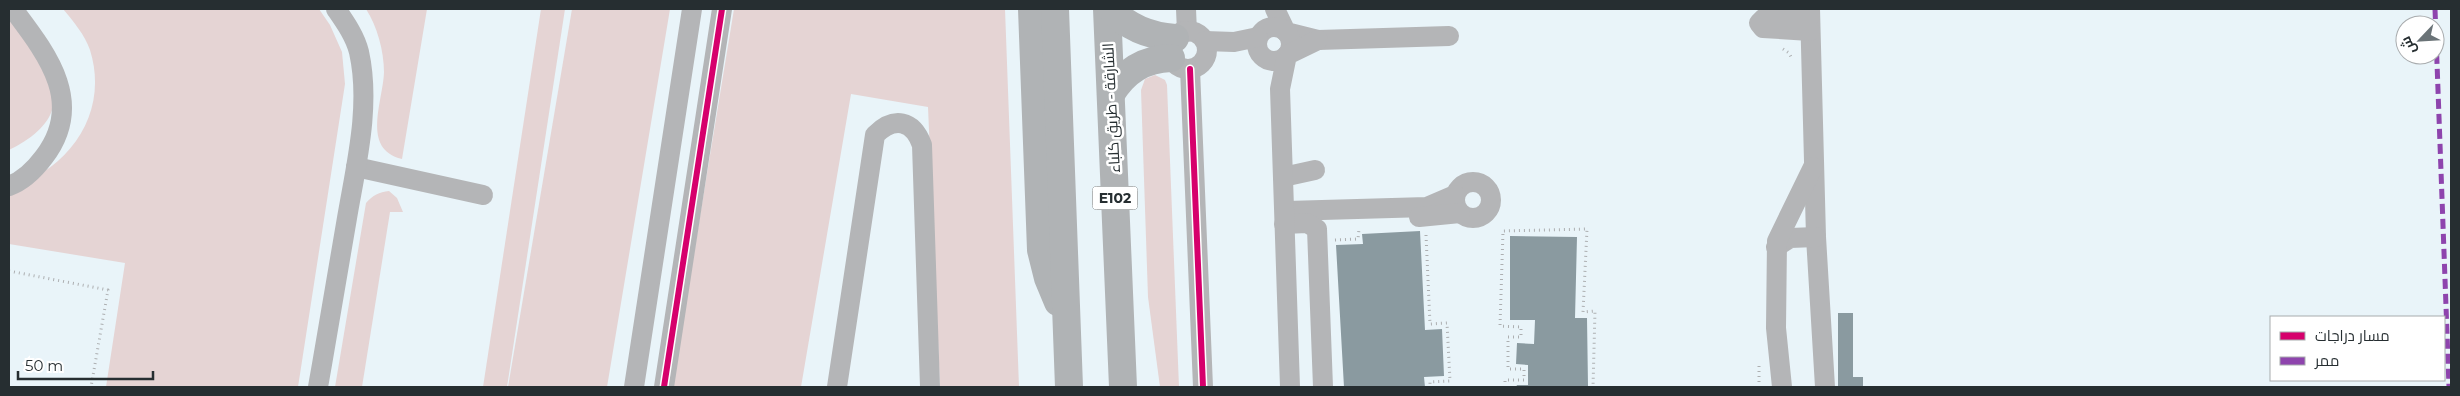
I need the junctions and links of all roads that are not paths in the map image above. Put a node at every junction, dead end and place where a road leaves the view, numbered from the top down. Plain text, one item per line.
1 (13, 9) edge
2 (336, 9) edge
3 (692, 9) edge
4 (722, 9) edge
5 (1032, 9) edge
6 (1055, 9) edge
7 (1106, 9) edge
8 (1111, 9) edge
9 (1186, 9) edge
10 (1274, 9) edge
11 (1810, 18) edge
12 (1286, 32) junction
13 (1449, 36) dead end
14 (1318, 40) junction
15 (1262, 44) junction
16 (1206, 48) junction
17 (1181, 49) junction
18 (1287, 55) junction
19 (1280, 89) junction
20 (1111, 94) junction
21 (1814, 166) junction
22 (356, 167) junction
23 (1315, 170) dead end
24 (1282, 177) junction
25 (9, 186) edge
26 (483, 195) dead end
27 (1284, 217) junction
28 (1325, 235) junction
29 (1816, 237) junction
30 (1776, 247) junction
31 (1066, 322) junction
32 (318, 387) edge
33 (634, 387) edge
34 (664, 387) edge
35 (836, 387) edge
36 (930, 387) edge
37 (1068, 387) edge
38 (1123, 387) edge
39 (1203, 387) edge
40 (1290, 387) edge
41 (1324, 387) edge
42 (1782, 387) edge
43 (1825, 387) edge

1 - 25 street
2 - 22 street
3 - 33 street
4 - 34 street
5 - 31 highway
6 - 31 highway
7 - 20 highway, الشارقة - طريق كلباء / E102
8 - 17 highway
9 - 17 street
10 - 12 street
10 - 15 street
11 - 21 street
12 - 14 street
12 - 15 street
12 - 18 street
13 - 14 street
14 - 18 street
15 - 16 street
15 - 18 street
15 - 19 street
16 - 17 street
16 - 17 street
17 - 20 highway
17 - 39 street
18 - 19 street
19 - 24 street
20 - 38 highway, الشارقة - طريق كلباء / E102
21 - 29 street
21 - 30 street
22 - 26 street
22 - 32 street
23 - 24 street
24 - 27 street
27 - 28 street
27 - 28 street
27 - 40 street
28 - 41 street
29 - 30 street
29 - 43 street
30 - 42 street
31 - 37 highway
35 - 36 street

